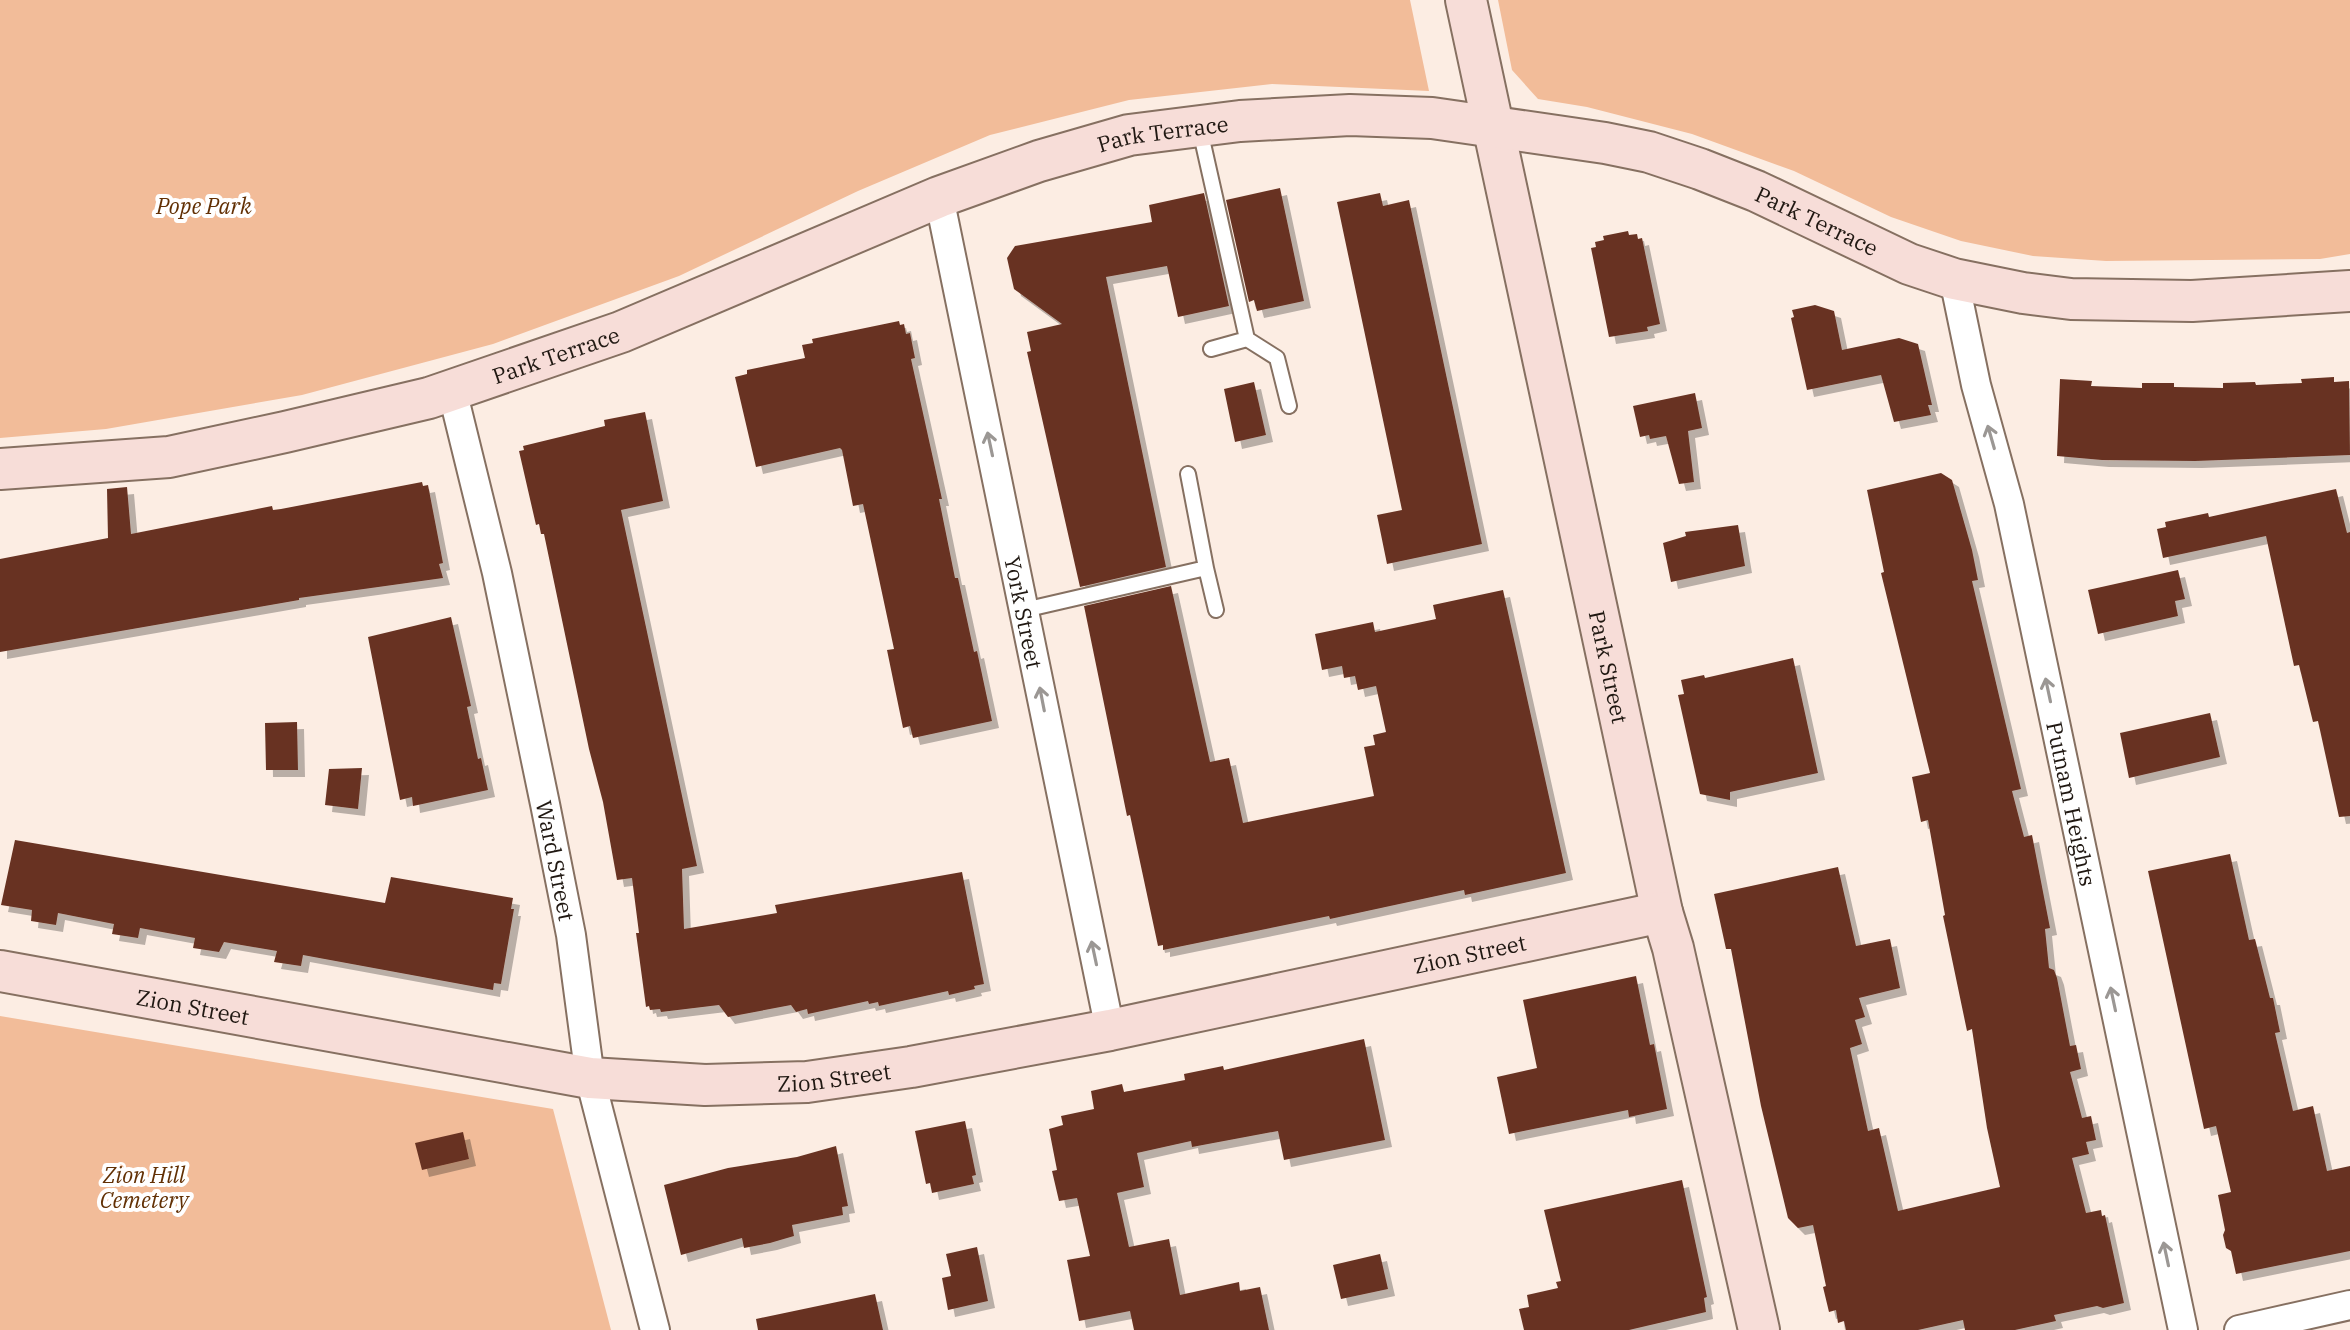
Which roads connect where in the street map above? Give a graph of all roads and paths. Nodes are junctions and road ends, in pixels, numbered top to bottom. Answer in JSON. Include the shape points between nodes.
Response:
{"nodes":[{"id":1,"x":1466,"y":0,"type":"edge"},
{"id":2,"x":1199,"y":126,"type":"junction"},
{"id":3,"x":1493,"y":127,"type":"junction"},
{"id":4,"x":939,"y":197,"type":"junction"},
{"id":5,"x":1954,"y":279,"type":"junction"},
{"id":6,"x":2350,"y":291,"type":"edge"},
{"id":7,"x":1247,"y":339,"type":"junction"},
{"id":8,"x":1211,"y":349,"type":"dead end"},
{"id":9,"x":452,"y":390,"type":"junction"},
{"id":10,"x":1289,"y":406,"type":"dead end"},
{"id":11,"x":0,"y":469,"type":"edge"},
{"id":12,"x":1188,"y":474,"type":"dead end"},
{"id":13,"x":1206,"y":568,"type":"junction"},
{"id":14,"x":1024,"y":610,"type":"junction"},
{"id":15,"x":1216,"y":610,"type":"dead end"},
{"id":16,"x":1662,"y":912,"type":"junction"},
{"id":17,"x":0,"y":971,"type":"edge"},
{"id":18,"x":1110,"y":1030,"type":"junction"},
{"id":19,"x":590,"y":1078,"type":"junction"},
{"id":20,"x":2350,"y":1305,"type":"edge"},
{"id":21,"x":655,"y":1330,"type":"edge"},
{"id":22,"x":1759,"y":1330,"type":"edge"},
{"id":23,"x":2183,"y":1330,"type":"edge"},
{"id":24,"x":2239,"y":1330,"type":"edge"}],
"edges":[{"from":1,"to":3,"type":"main road","name":"Park Street"},
{"from":2,"to":3,"type":"main road","name":"Park Terrace","via":[[1350,115]]},
{"from":2,"to":4,"type":"main road","name":"Park Terrace","via":[[1129,135]]},
{"from":2,"to":7,"type":"lane"},
{"from":3,"to":5,"type":"main road","name":"Park Terrace","via":[[1649,152],[1756,191],[1859,242]]},
{"from":3,"to":16,"type":"main road","name":"Park Street"},
{"from":4,"to":9,"type":"main road","name":"Park Terrace","via":[[621,332]]},
{"from":14,"to":4,"type":"street","name":"York Street","one_way":true},
{"from":5,"to":6,"type":"main road","name":"Park Terrace","via":[[2023,293],[2134,301]]},
{"from":23,"to":5,"type":"street","name":"Putnam Heights","one_way":true,"via":[[2009,504]]},
{"from":7,"to":8,"type":"lane"},
{"from":7,"to":10,"type":"lane","via":[[1277,358]]},
{"from":9,"to":11,"type":"main road","name":"Park Terrace","via":[[169,457]]},
{"from":9,"to":19,"type":"street","name":"Ward Street","via":[[548,818],[571,935]]},
{"from":12,"to":13,"type":"lane"},
{"from":13,"to":14,"type":"lane"},
{"from":13,"to":15,"type":"lane"},
{"from":18,"to":14,"type":"street","name":"York Street","one_way":true},
{"from":16,"to":18,"type":"main road","name":"Zion Street"},
{"from":16,"to":22,"type":"main road","name":"Park Street"},
{"from":17,"to":19,"type":"main road","name":"Zion Street"},
{"from":18,"to":19,"type":"main road","name":"Zion Street","via":[[807,1082],[705,1085]]},
{"from":19,"to":21,"type":"street","name":"Ward Street"},
{"from":20,"to":24,"type":"street"}]}
